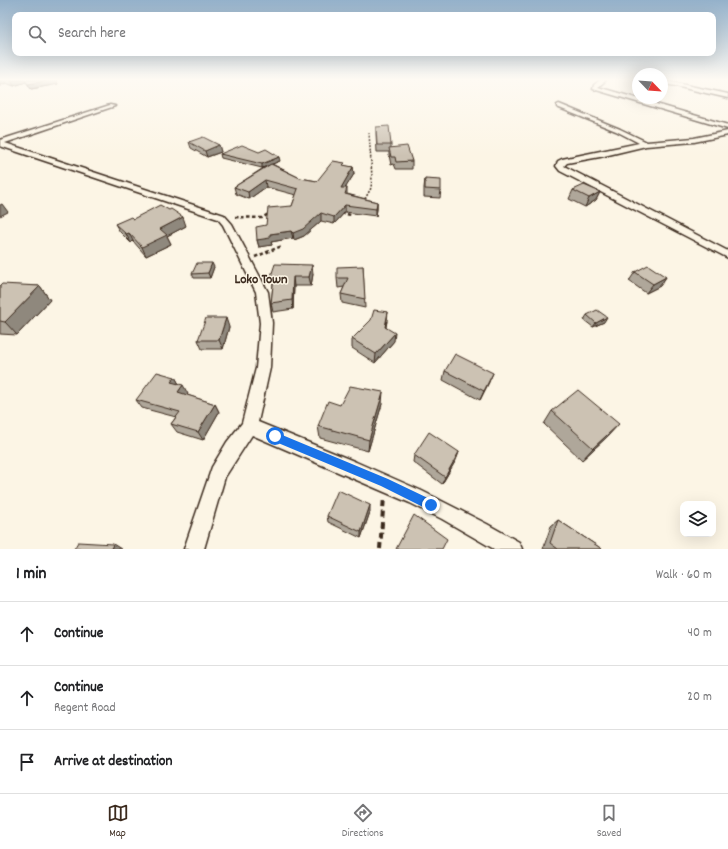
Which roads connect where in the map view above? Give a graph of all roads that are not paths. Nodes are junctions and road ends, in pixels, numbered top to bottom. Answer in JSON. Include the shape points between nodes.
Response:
{"nodes":[{"id":1,"x":112,"y":106,"type":"dead end"},
{"id":2,"x":559,"y":106,"type":"dead end"},
{"id":3,"x":655,"y":106,"type":"edge"},
{"id":4,"x":728,"y":127,"type":"edge"},
{"id":5,"x":728,"y":133,"type":"edge"},
{"id":6,"x":720,"y":135,"type":"junction"},
{"id":7,"x":728,"y":139,"type":"edge"},
{"id":8,"x":0,"y":142,"type":"edge"},
{"id":9,"x":646,"y":144,"type":"junction"},
{"id":10,"x":728,"y":255,"type":"edge"},
{"id":11,"x":249,"y":426,"type":"junction"},
{"id":12,"x":194,"y":549,"type":"edge"},
{"id":13,"x":512,"y":549,"type":"edge"}],
"edges":[{"from":1,"to":8,"type":"street"},
{"from":2,"to":9,"type":"street"},
{"from":3,"to":4,"type":"street"},
{"from":5,"to":6,"type":"street"},
{"from":6,"to":7,"type":"street"},
{"from":6,"to":9,"type":"street"},
{"from":8,"to":11,"type":"street","via":[[11,148],[221,217],[247,260],[262,292],[266,323],[263,368]]},
{"from":9,"to":10,"type":"street","via":[[565,161],[560,166]]},
{"from":11,"to":12,"type":"street","via":[[218,473]]},
{"from":11,"to":13,"type":"street","via":[[385,482],[480,529]]}]}
